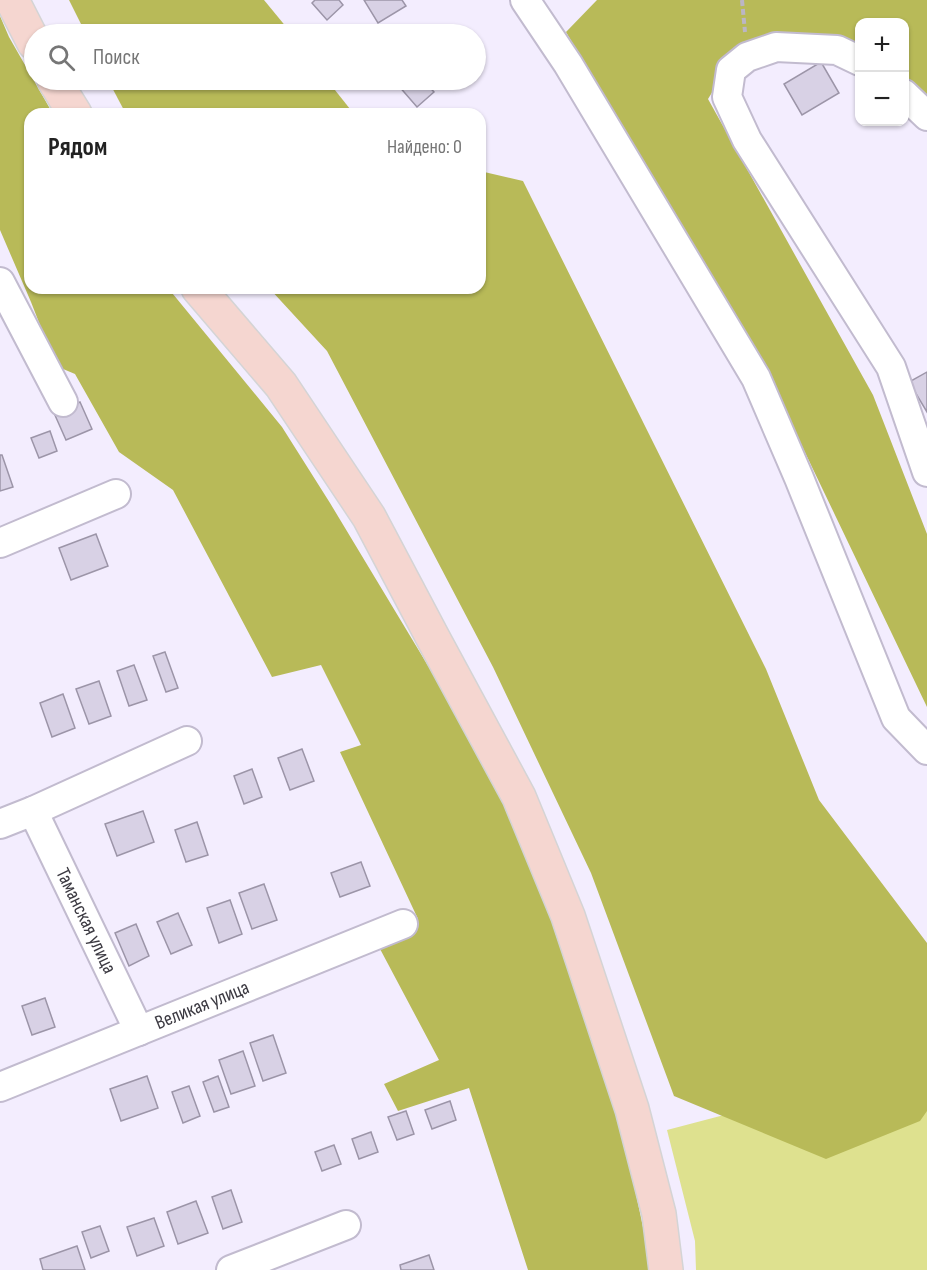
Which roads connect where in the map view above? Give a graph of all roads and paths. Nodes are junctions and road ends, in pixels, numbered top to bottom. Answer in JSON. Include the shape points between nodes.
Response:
{"nodes":[{"id":1,"x":12,"y":0,"type":"edge"},
{"id":2,"x":525,"y":0,"type":"edge"},
{"id":3,"x":742,"y":0,"type":"edge"},
{"id":4,"x":24,"y":24,"type":"edge"},
{"id":5,"x":747,"y":57,"type":"junction"},
{"id":6,"x":855,"y":59,"type":"edge"},
{"id":7,"x":60,"y":90,"type":"edge"},
{"id":8,"x":909,"y":99,"type":"edge"},
{"id":9,"x":71,"y":108,"type":"edge"},
{"id":10,"x":927,"y":116,"type":"edge"},
{"id":11,"x":0,"y":282,"type":"edge"},
{"id":12,"x":203,"y":294,"type":"edge"},
{"id":13,"x":63,"y":402,"type":"dead end"},
{"id":14,"x":927,"y":472,"type":"edge"},
{"id":15,"x":116,"y":494,"type":"dead end"},
{"id":16,"x":0,"y":543,"type":"edge"},
{"id":17,"x":186,"y":741,"type":"dead end"},
{"id":18,"x":927,"y":750,"type":"edge"},
{"id":19,"x":33,"y":811,"type":"junction"},
{"id":20,"x":0,"y":824,"type":"edge"},
{"id":21,"x":403,"y":924,"type":"dead end"},
{"id":22,"x":139,"y":1031,"type":"junction"},
{"id":23,"x":0,"y":1087,"type":"edge"},
{"id":24,"x":345,"y":1225,"type":"dead end"},
{"id":25,"x":231,"y":1270,"type":"edge"},
{"id":26,"x":666,"y":1270,"type":"edge"}],
"edges":[{"from":1,"to":4,"type":"main road"},
{"from":2,"to":18,"type":"street","via":[[568,64],[756,378],[896,718]]},
{"from":3,"to":5,"type":"path"},
{"from":5,"to":6,"type":"street","via":[[776,46],[837,50]]},
{"from":5,"to":14,"type":"street","via":[[731,70],[727,97],[747,140],[891,367]]},
{"from":7,"to":9,"type":"main road"},
{"from":8,"to":10,"type":"street"},
{"from":11,"to":13,"type":"street"},
{"from":12,"to":26,"type":"main road","via":[[281,386],[369,517],[519,797],[568,916],[632,1109],[659,1214]]},
{"from":15,"to":16,"type":"street"},
{"from":17,"to":19,"type":"street"},
{"from":19,"to":20,"type":"street"},
{"from":19,"to":22,"type":"street","name":"Таманская улица"},
{"from":21,"to":22,"type":"street","name":"Великая улица"},
{"from":22,"to":23,"type":"street","name":"Великая улица"},
{"from":24,"to":25,"type":"street"}]}
